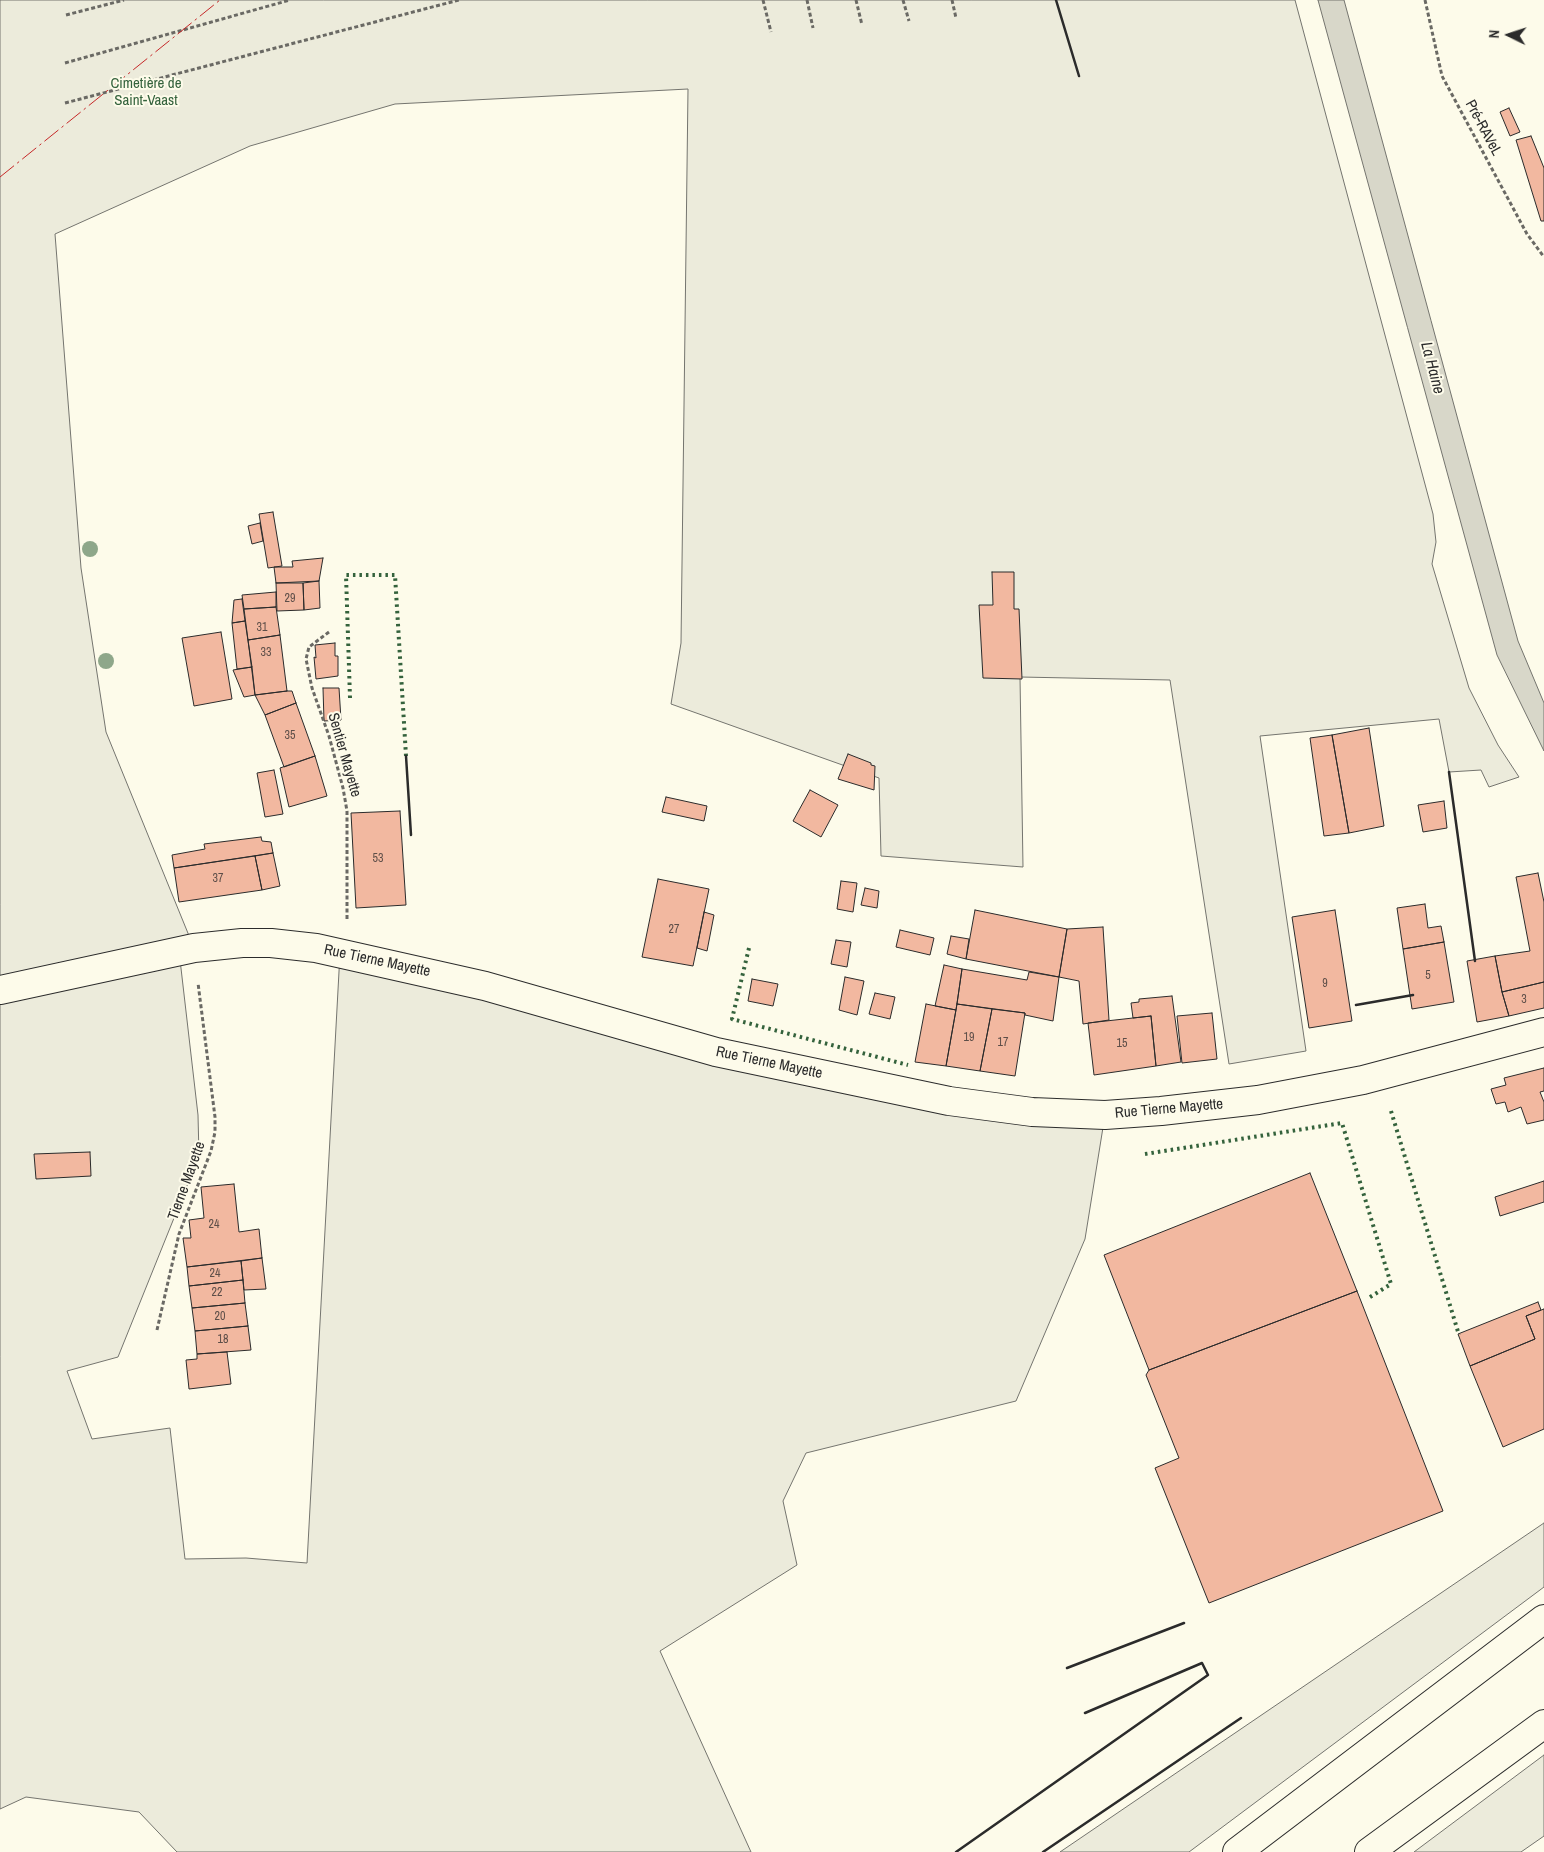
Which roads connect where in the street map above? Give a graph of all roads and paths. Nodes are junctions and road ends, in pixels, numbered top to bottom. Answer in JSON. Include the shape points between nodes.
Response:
{"nodes":[{"id":1,"x":124,"y":0,"type":"edge"},
{"id":2,"x":290,"y":0,"type":"edge"},
{"id":3,"x":459,"y":0,"type":"edge"},
{"id":4,"x":763,"y":0,"type":"edge"},
{"id":5,"x":807,"y":0,"type":"edge"},
{"id":6,"x":856,"y":0,"type":"edge"},
{"id":7,"x":904,"y":0,"type":"edge"},
{"id":8,"x":952,"y":0,"type":"edge"},
{"id":9,"x":1425,"y":0,"type":"edge"},
{"id":10,"x":66,"y":15,"type":"dead end"},
{"id":11,"x":956,"y":18,"type":"dead end"},
{"id":12,"x":909,"y":21,"type":"dead end"},
{"id":13,"x":862,"y":25,"type":"dead end"},
{"id":14,"x":813,"y":28,"type":"dead end"},
{"id":15,"x":771,"y":32,"type":"dead end"},
{"id":16,"x":65,"y":63,"type":"dead end"},
{"id":17,"x":65,"y":103,"type":"dead end"},
{"id":18,"x":1544,"y":257,"type":"edge"},
{"id":19,"x":329,"y":632,"type":"dead end"},
{"id":20,"x":194,"y":948,"type":"junction"},
{"id":21,"x":347,"y":955,"type":"junction"},
{"id":22,"x":0,"y":990,"type":"edge"},
{"id":23,"x":1544,"y":1032,"type":"edge"},
{"id":24,"x":157,"y":1330,"type":"dead end"},
{"id":25,"x":1544,"y":1619,"type":"edge"},
{"id":26,"x":1544,"y":1724,"type":"edge"},
{"id":27,"x":1237,"y":1852,"type":"edge"},
{"id":28,"x":1370,"y":1852,"type":"edge"}],
"edges":[{"from":1,"to":10,"type":"path"},
{"from":2,"to":16,"type":"path"},
{"from":3,"to":17,"type":"path"},
{"from":4,"to":15,"type":"path"},
{"from":5,"to":14,"type":"path"},
{"from":6,"to":13,"type":"path"},
{"from":7,"to":12,"type":"path"},
{"from":8,"to":11,"type":"path"},
{"from":9,"to":18,"type":"path","name":"Pré-RAVeL","via":[[1442,76],[1526,234]]},
{"from":19,"to":21,"type":"path","name":"Sentier Mayette","via":[[309,647],[306,660],[344,788],[347,812]]},
{"from":20,"to":21,"type":"main road","name":"Rue Tierne Mayette","via":[[271,943]]},
{"from":20,"to":22,"type":"main road","name":"Rue Tierne Mayette"},
{"from":20,"to":24,"type":"path","name":"Tierne Mayette","via":[[215,1132],[211,1151],[179,1234]]},
{"from":21,"to":23,"type":"main road","name":"Rue Tierne Mayette","via":[[485,986],[716,1052],[950,1101],[1032,1112],[1105,1115],[1258,1100],[1363,1080]]},
{"from":25,"to":27,"type":"main road"},
{"from":26,"to":28,"type":"main road"}]}
